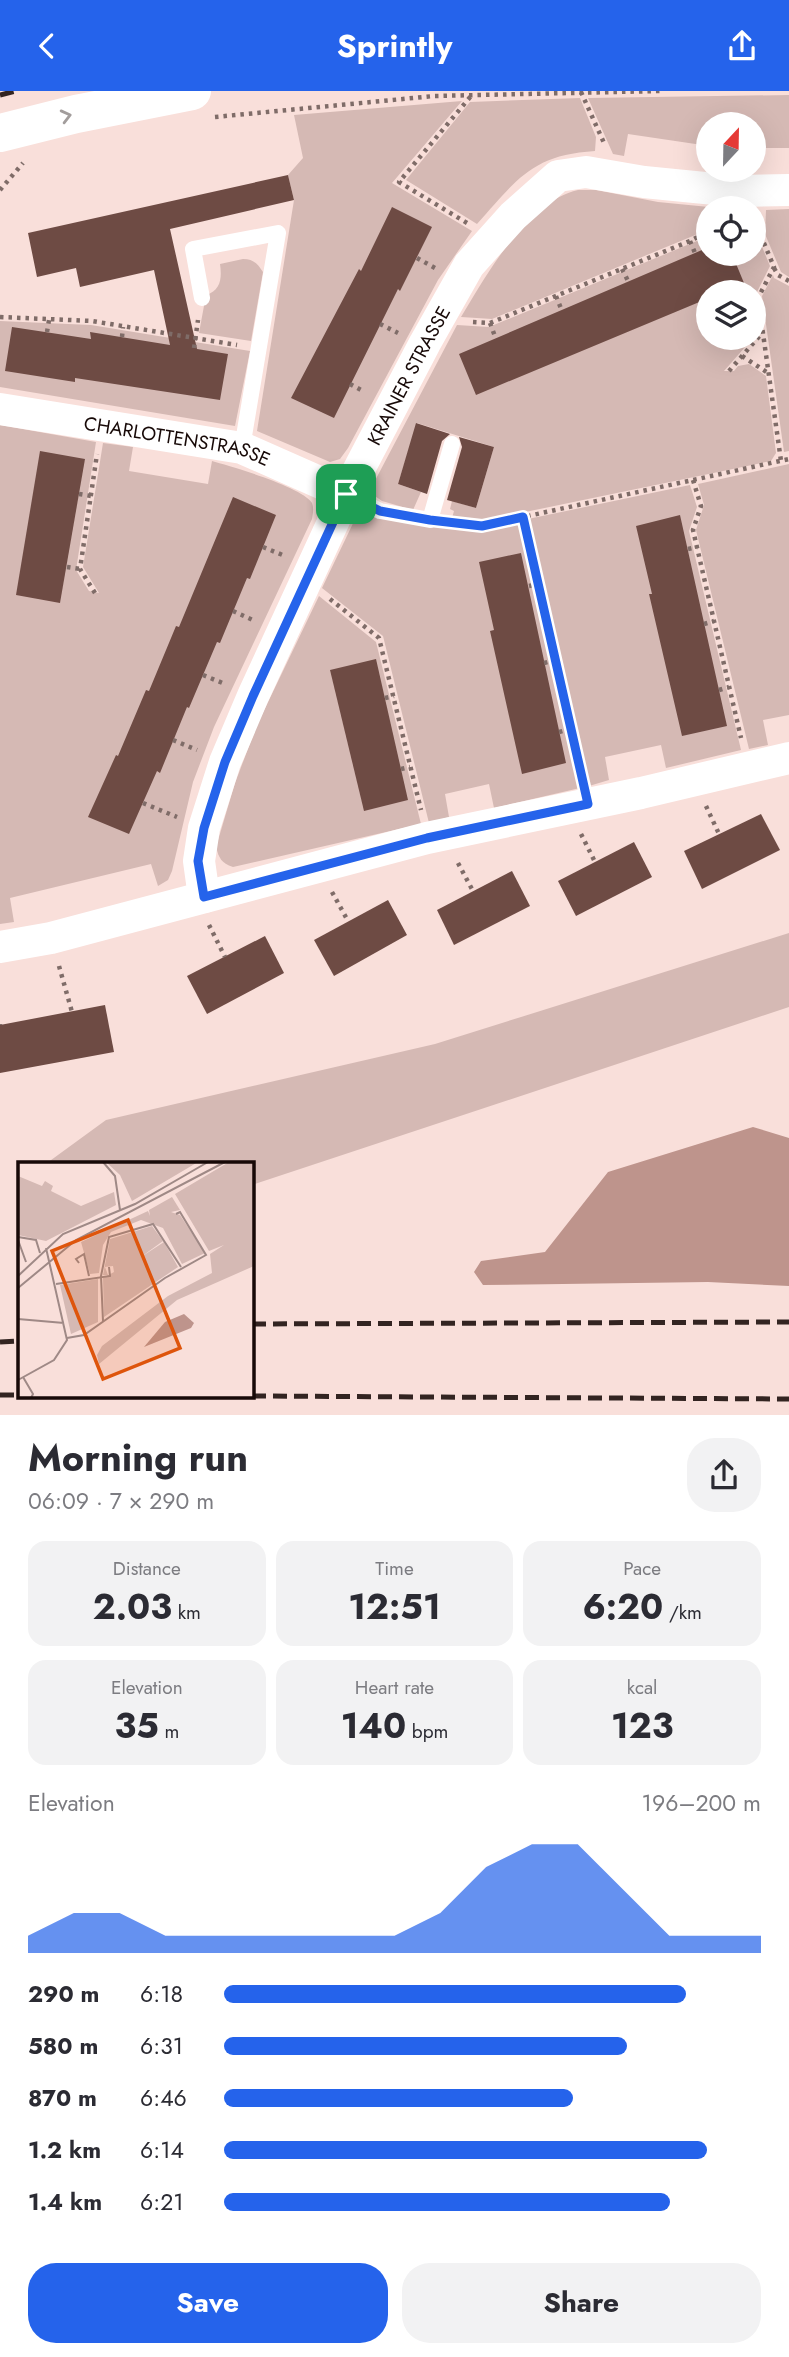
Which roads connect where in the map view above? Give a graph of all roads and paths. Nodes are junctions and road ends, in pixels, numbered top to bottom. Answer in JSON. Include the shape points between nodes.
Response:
{"nodes":[{"id":1,"x":192,"y":91,"type":"edge"},
{"id":2,"x":661,"y":91,"type":"edge"},
{"id":3,"x":581,"y":92,"type":"edge"},
{"id":4,"x":471,"y":95,"type":"junction"},
{"id":5,"x":434,"y":96,"type":"dead end"},
{"id":6,"x":0,"y":133,"type":"edge"},
{"id":7,"x":605,"y":146,"type":"dead end"},
{"id":8,"x":789,"y":190,"type":"edge"},
{"id":9,"x":478,"y":229,"type":"dead end"},
{"id":10,"x":696,"y":238,"type":"edge"},
{"id":11,"x":690,"y":241,"type":"junction"},
{"id":12,"x":766,"y":248,"type":"edge"},
{"id":13,"x":695,"y":253,"type":"dead end"},
{"id":14,"x":774,"y":267,"type":"junction"},
{"id":15,"x":622,"y":269,"type":"junction"},
{"id":16,"x":628,"y":281,"type":"dead end"},
{"id":17,"x":766,"y":282,"type":"edge"},
{"id":18,"x":789,"y":282,"type":"edge"},
{"id":19,"x":556,"y":296,"type":"junction"},
{"id":20,"x":202,"y":298,"type":"dead end"},
{"id":21,"x":562,"y":311,"type":"dead end"},
{"id":22,"x":0,"y":317,"type":"edge"},
{"id":23,"x":49,"y":320,"type":"junction"},
{"id":24,"x":440,"y":320,"type":"junction"},
{"id":25,"x":490,"y":323,"type":"junction"},
{"id":26,"x":123,"y":327,"type":"junction"},
{"id":27,"x":47,"y":332,"type":"dead end"},
{"id":28,"x":121,"y":337,"type":"dead end"},
{"id":29,"x":195,"y":338,"type":"junction"},
{"id":30,"x":496,"y":339,"type":"dead end"},
{"id":31,"x":194,"y":348,"type":"dead end"},
{"id":32,"x":259,"y":348,"type":"junction"},
{"id":33,"x":747,"y":350,"type":"edge"},
{"id":34,"x":765,"y":350,"type":"edge"},
{"id":35,"x":742,"y":356,"type":"junction"},
{"id":36,"x":729,"y":371,"type":"dead end"},
{"id":37,"x":768,"y":374,"type":"junction"},
{"id":38,"x":0,"y":409,"type":"edge"},
{"id":39,"x":452,"y":444,"type":"dead end"},
{"id":40,"x":242,"y":448,"type":"junction"},
{"id":41,"x":98,"y":451,"type":"dead end"},
{"id":42,"x":789,"y":459,"type":"edge"},
{"id":43,"x":781,"y":461,"type":"junction"},
{"id":44,"x":693,"y":480,"type":"junction"},
{"id":45,"x":79,"y":494,"type":"dead end"},
{"id":46,"x":346,"y":494,"type":"junction"},
{"id":47,"x":91,"y":496,"type":"junction"},
{"id":48,"x":523,"y":517,"type":"junction"},
{"id":49,"x":430,"y":520,"type":"junction"},
{"id":50,"x":263,"y":547,"type":"dead end"},
{"id":51,"x":697,"y":547,"type":"junction"},
{"id":52,"x":688,"y":549,"type":"dead end"},
{"id":53,"x":67,"y":567,"type":"dead end"},
{"id":54,"x":79,"y":569,"type":"junction"},
{"id":55,"x":301,"y":571,"type":"junction"},
{"id":56,"x":539,"y":584,"type":"junction"},
{"id":57,"x":529,"y":586,"type":"dead end"},
{"id":58,"x":95,"y":593,"type":"dead end"},
{"id":59,"x":233,"y":611,"type":"dead end"},
{"id":60,"x":714,"y":621,"type":"junction"},
{"id":61,"x":704,"y":624,"type":"dead end"},
{"id":62,"x":265,"y":625,"type":"dead end"},
{"id":63,"x":555,"y":660,"type":"junction"},
{"id":64,"x":544,"y":663,"type":"dead end"},
{"id":65,"x":203,"y":675,"type":"dead end"},
{"id":66,"x":730,"y":687,"type":"junction"},
{"id":67,"x":235,"y":689,"type":"dead end"},
{"id":68,"x":719,"y":689,"type":"dead end"},
{"id":69,"x":394,"y":696,"type":"junction"},
{"id":70,"x":385,"y":698,"type":"dead end"},
{"id":71,"x":570,"y":729,"type":"junction"},
{"id":72,"x":559,"y":732,"type":"dead end"},
{"id":73,"x":173,"y":740,"type":"dead end"},
{"id":74,"x":207,"y":755,"type":"dead end"},
{"id":75,"x":789,"y":758,"type":"edge"},
{"id":76,"x":748,"y":766,"type":"junction"},
{"id":77,"x":410,"y":767,"type":"junction"},
{"id":78,"x":401,"y":769,"type":"dead end"},
{"id":79,"x":143,"y":803,"type":"dead end"},
{"id":80,"x":588,"y":804,"type":"junction"},
{"id":81,"x":187,"y":821,"type":"dead end"},
{"id":82,"x":427,"y":838,"type":"junction"},
{"id":83,"x":204,"y":897,"type":"junction"},
{"id":84,"x":51,"y":938,"type":"junction"},
{"id":85,"x":0,"y":947,"type":"edge"},
{"id":86,"x":72,"y":1012,"type":"dead end"}],
"edges":[{"from":6,"to":1,"type":"main road","one_way":true},
{"from":2,"to":3,"type":"path"},
{"from":3,"to":4,"type":"path"},
{"from":3,"to":7,"type":"path"},
{"from":4,"to":5,"type":"path"},
{"from":4,"to":9,"type":"path","via":[[399,181]]},
{"from":8,"to":24,"type":"street","name":"KRAINER STRASSE","via":[[735,191],[586,172],[558,176],[513,216],[469,265]]},
{"from":10,"to":11,"type":"path"},
{"from":11,"to":13,"type":"path"},
{"from":11,"to":15,"type":"path"},
{"from":12,"to":14,"type":"path"},
{"from":14,"to":17,"type":"path"},
{"from":14,"to":18,"type":"path"},
{"from":15,"to":16,"type":"path"},
{"from":15,"to":19,"type":"path"},
{"from":19,"to":21,"type":"path"},
{"from":19,"to":25,"type":"path"},
{"from":20,"to":32,"type":"lane","via":[[193,249],[278,233]]},
{"from":22,"to":23,"type":"path"},
{"from":23,"to":26,"type":"path"},
{"from":23,"to":27,"type":"path"},
{"from":24,"to":25,"type":"path"},
{"from":24,"to":46,"type":"street","name":"KRAINER STRASSE"},
{"from":25,"to":30,"type":"path"},
{"from":26,"to":28,"type":"path"},
{"from":26,"to":29,"type":"path"},
{"from":29,"to":31,"type":"path"},
{"from":29,"to":32,"type":"path"},
{"from":32,"to":40,"type":"lane"},
{"from":33,"to":35,"type":"path"},
{"from":34,"to":37,"type":"path"},
{"from":35,"to":36,"type":"path"},
{"from":35,"to":37,"type":"path"},
{"from":37,"to":43,"type":"path"},
{"from":38,"to":40,"type":"street","name":"CHARLOTTENSTRASSE"},
{"from":39,"to":49,"type":"lane"},
{"from":40,"to":46,"type":"street","name":"CHARLOTTENSTRASSE"},
{"from":41,"to":47,"type":"path"},
{"from":42,"to":43,"type":"path"},
{"from":43,"to":44,"type":"path"},
{"from":44,"to":48,"type":"path"},
{"from":44,"to":51,"type":"path","via":[[701,506],[693,530]]},
{"from":45,"to":47,"type":"path"},
{"from":46,"to":49,"type":"lane","via":[[380,511]]},
{"from":46,"to":55,"type":"street","name":"KRAINER STRASSE"},
{"from":47,"to":54,"type":"path"},
{"from":48,"to":49,"type":"path","via":[[482,526]]},
{"from":48,"to":56,"type":"path"},
{"from":50,"to":55,"type":"path"},
{"from":51,"to":52,"type":"path"},
{"from":51,"to":60,"type":"path"},
{"from":53,"to":54,"type":"path"},
{"from":54,"to":58,"type":"path"},
{"from":55,"to":69,"type":"path","via":[[379,638]]},
{"from":55,"to":83,"type":"street","name":"KRAINER STRASSE","via":[[225,762],[204,828],[198,861]]},
{"from":56,"to":57,"type":"path"},
{"from":56,"to":63,"type":"path"},
{"from":59,"to":62,"type":"path"},
{"from":60,"to":61,"type":"path"},
{"from":60,"to":66,"type":"path"},
{"from":63,"to":64,"type":"path"},
{"from":63,"to":71,"type":"path"},
{"from":65,"to":67,"type":"path"},
{"from":66,"to":68,"type":"path"},
{"from":66,"to":76,"type":"path"},
{"from":69,"to":70,"type":"path"},
{"from":69,"to":77,"type":"path"},
{"from":71,"to":72,"type":"path"},
{"from":71,"to":80,"type":"path"},
{"from":73,"to":74,"type":"path"},
{"from":75,"to":76,"type":"street"},
{"from":76,"to":80,"type":"street"},
{"from":77,"to":78,"type":"path"},
{"from":77,"to":82,"type":"path"},
{"from":79,"to":81,"type":"path"},
{"from":80,"to":82,"type":"street"},
{"from":82,"to":83,"type":"street"},
{"from":83,"to":84,"type":"street"},
{"from":84,"to":85,"type":"street"},
{"from":84,"to":86,"type":"path"}]}
